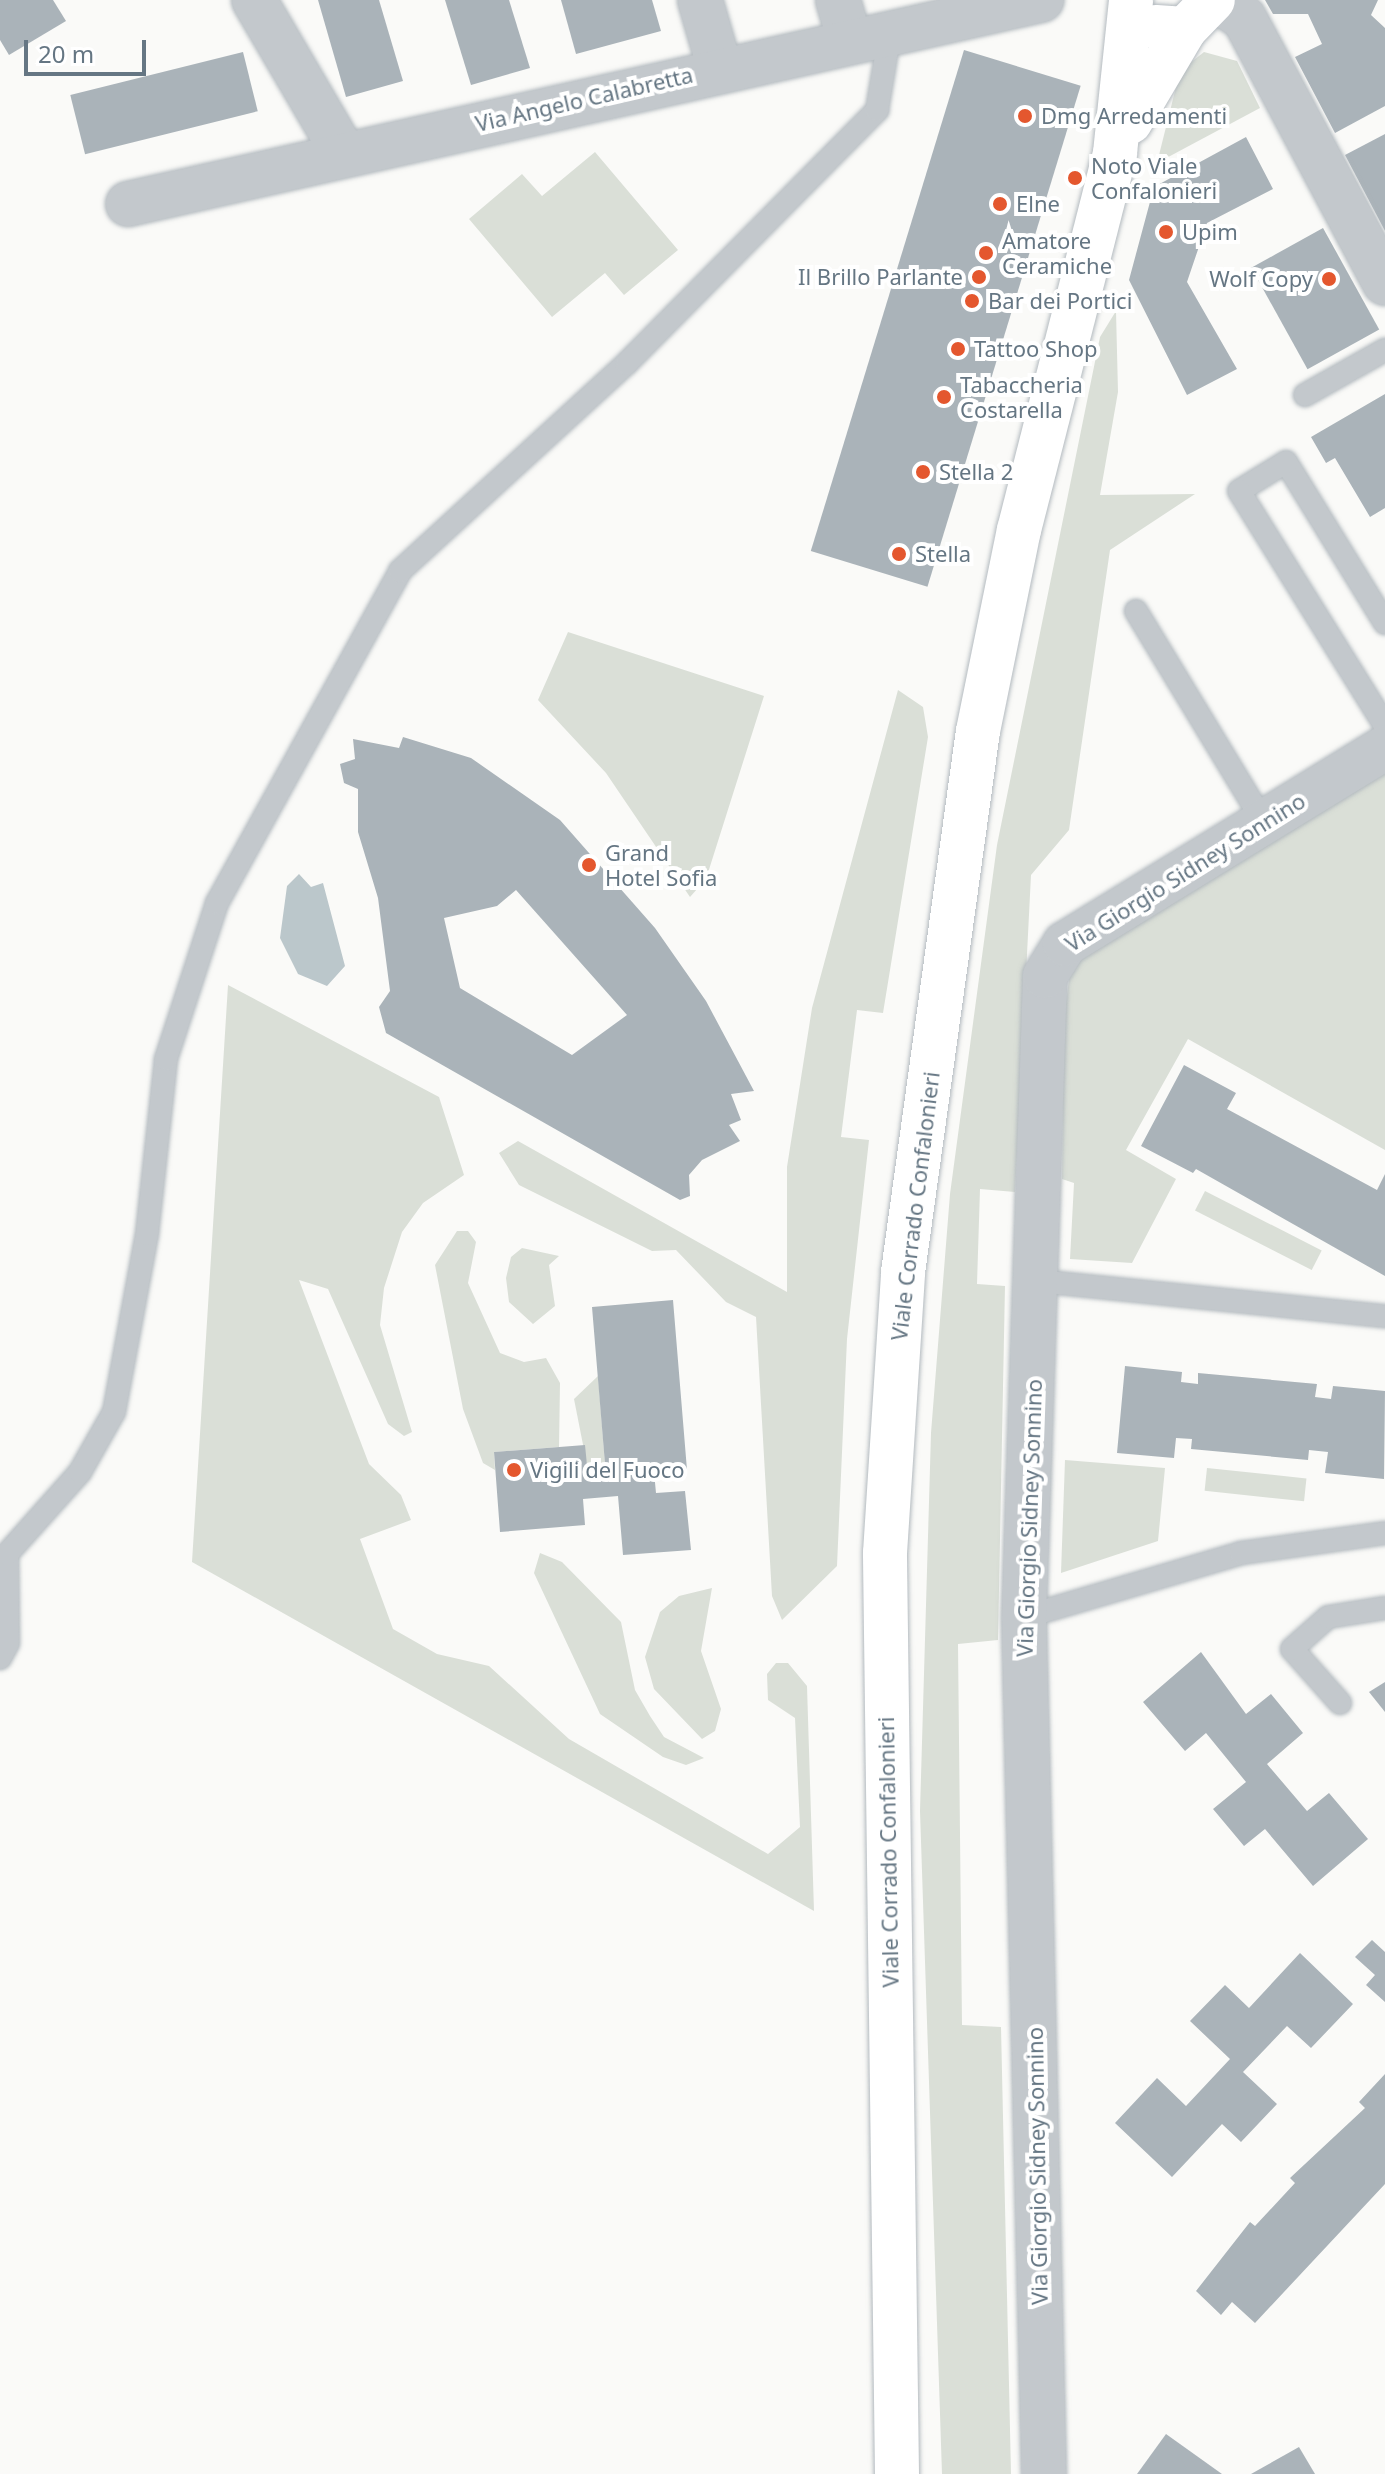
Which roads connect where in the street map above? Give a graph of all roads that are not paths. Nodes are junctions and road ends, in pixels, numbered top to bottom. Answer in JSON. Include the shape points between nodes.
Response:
{"nodes":[{"id":1,"x":254,"y":0,"type":"edge"},
{"id":2,"x":700,"y":0,"type":"edge"},
{"id":3,"x":838,"y":0,"type":"edge"},
{"id":4,"x":1041,"y":0,"type":"edge"},
{"id":5,"x":1131,"y":0,"type":"edge"},
{"id":6,"x":1205,"y":10,"type":"edge"},
{"id":7,"x":870,"y":37,"type":"junction"},
{"id":8,"x":720,"y":69,"type":"junction"},
{"id":9,"x":1115,"y":153,"type":"junction"},
{"id":10,"x":344,"y":154,"type":"junction"},
{"id":11,"x":128,"y":204,"type":"dead end"},
{"id":12,"x":1384,"y":278,"type":"edge"},
{"id":13,"x":1385,"y":350,"type":"edge"},
{"id":14,"x":1305,"y":395,"type":"dead end"},
{"id":15,"x":1136,"y":611,"type":"dead end"},
{"id":16,"x":1385,"y":623,"type":"edge"},
{"id":17,"x":1385,"y":726,"type":"edge"},
{"id":18,"x":1385,"y":748,"type":"edge"},
{"id":19,"x":1264,"y":822,"type":"junction"},
{"id":20,"x":1038,"y":1281,"type":"junction"},
{"id":21,"x":1385,"y":1316,"type":"edge"},
{"id":22,"x":1385,"y":1533,"type":"edge"},
{"id":23,"x":1385,"y":1608,"type":"edge"},
{"id":24,"x":1024,"y":1617,"type":"junction"},
{"id":25,"x":0,"y":1658,"type":"edge"},
{"id":26,"x":1340,"y":1703,"type":"dead end"},
{"id":27,"x":893,"y":2277,"type":"junction"},
{"id":28,"x":897,"y":2474,"type":"edge"},
{"id":29,"x":918,"y":2474,"type":"edge"},
{"id":30,"x":1044,"y":2474,"type":"edge"}],
"edges":[{"from":1,"to":10,"type":"street"},
{"from":2,"to":8,"type":"street"},
{"from":3,"to":7,"type":"street"},
{"from":4,"to":7,"type":"street","name":"Via Angelo Calabretta"},
{"from":5,"to":6,"type":"main road","via":[[1152,26]]},
{"from":5,"to":9,"type":"main road"},
{"from":6,"to":9,"type":"main road"},
{"from":6,"to":12,"type":"street","via":[[1244,18]]},
{"from":7,"to":8,"type":"street","name":"Via Angelo Calabretta"},
{"from":7,"to":25,"type":"lane","via":[[877,110],[627,363],[400,571],[217,903],[166,1059],[147,1234],[114,1412],[80,1472],[7,1554],[8,1643]]},
{"from":8,"to":10,"type":"street","name":"Via Angelo Calabretta"},
{"from":9,"to":27,"type":"main road","name":"Viale Corrado Confalonieri","via":[[1019,530],[978,731],[903,1272],[885,1553]]},
{"from":10,"to":11,"type":"street","name":"Via Angelo Calabretta"},
{"from":13,"to":14,"type":"lane"},
{"from":15,"to":19,"type":"lane"},
{"from":16,"to":17,"type":"lane","via":[[1286,462],[1239,491]]},
{"from":18,"to":19,"type":"street","name":"Via Giorgio Sidney Sonnino"},
{"from":19,"to":20,"type":"street","name":"Via Giorgio Sidney Sonnino","via":[[1065,944],[1051,960]]},
{"from":20,"to":21,"type":"lane"},
{"from":20,"to":24,"type":"street","name":"Via Giorgio Sidney Sonnino"},
{"from":22,"to":24,"type":"lane","via":[[1241,1553]]},
{"from":23,"to":26,"type":"lane","via":[[1328,1617],[1292,1649]]},
{"from":24,"to":30,"type":"street","name":"Via Giorgio Sidney Sonnino"},
{"from":27,"to":28,"type":"main road"},
{"from":27,"to":29,"type":"main road"}]}
